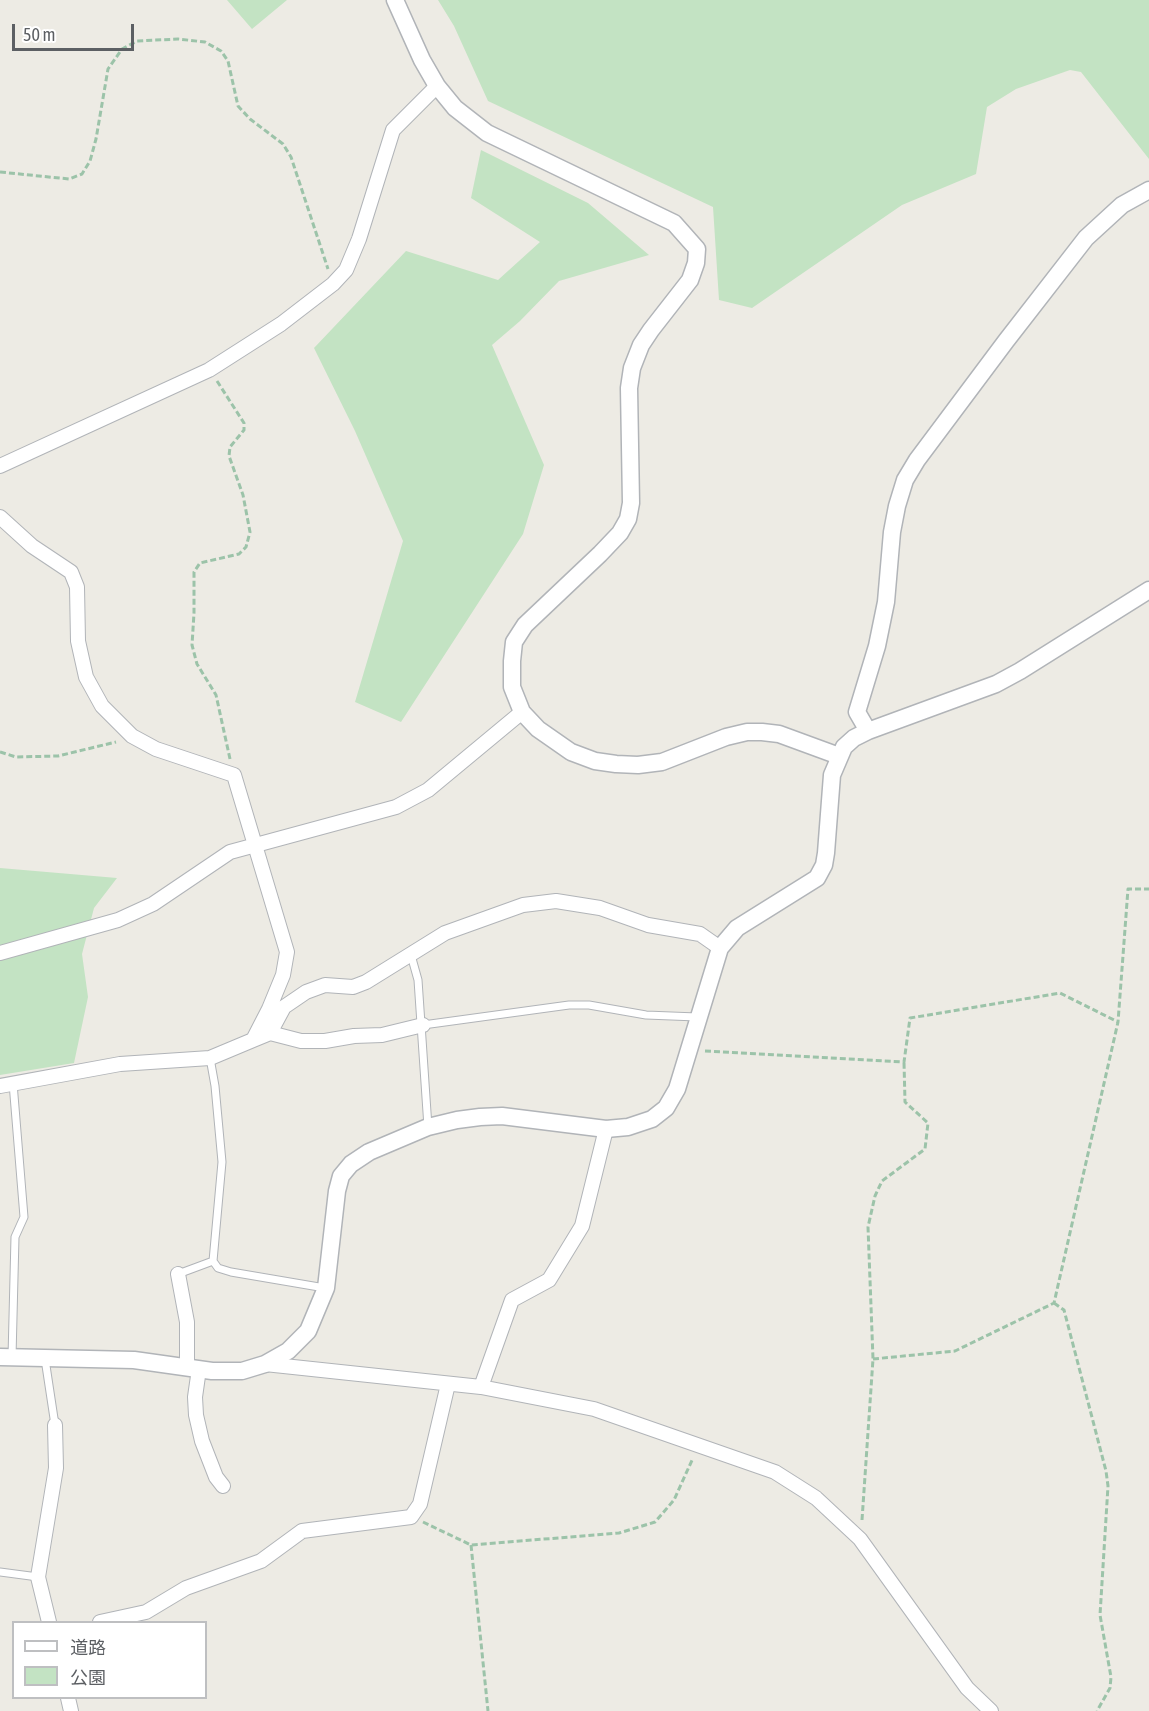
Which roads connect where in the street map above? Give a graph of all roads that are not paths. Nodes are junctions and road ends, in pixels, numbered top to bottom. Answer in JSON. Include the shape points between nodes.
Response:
{"nodes":[{"id":1,"x":395,"y":0,"type":"edge"},
{"id":2,"x":437,"y":86,"type":"junction"},
{"id":3,"x":1149,"y":190,"type":"edge"},
{"id":4,"x":0,"y":466,"type":"edge"},
{"id":5,"x":0,"y":517,"type":"edge"},
{"id":6,"x":1149,"y":590,"type":"edge"},
{"id":7,"x":522,"y":712,"type":"junction"},
{"id":8,"x":868,"y":731,"type":"junction"},
{"id":9,"x":839,"y":756,"type":"junction"},
{"id":10,"x":256,"y":844,"type":"junction"},
{"id":11,"x":720,"y":948,"type":"junction"},
{"id":12,"x":0,"y":953,"type":"edge"},
{"id":13,"x":411,"y":955,"type":"junction"},
{"id":14,"x":700,"y":1017,"type":"junction"},
{"id":15,"x":423,"y":1025,"type":"junction"},
{"id":16,"x":270,"y":1033,"type":"junction"},
{"id":17,"x":253,"y":1040,"type":"junction"},
{"id":18,"x":210,"y":1058,"type":"junction"},
{"id":19,"x":6,"y":1084,"type":"edge"},
{"id":20,"x":428,"y":1127,"type":"junction"},
{"id":21,"x":606,"y":1129,"type":"junction"},
{"id":22,"x":213,"y":1261,"type":"junction"},
{"id":23,"x":178,"y":1274,"type":"joint"},
{"id":24,"x":326,"y":1288,"type":"junction"},
{"id":25,"x":6,"y":1357,"type":"edge"},
{"id":26,"x":44,"y":1357,"type":"junction"},
{"id":27,"x":266,"y":1364,"type":"junction"},
{"id":28,"x":193,"y":1368,"type":"junction"},
{"id":29,"x":448,"y":1384,"type":"junction"},
{"id":30,"x":481,"y":1387,"type":"junction"},
{"id":31,"x":55,"y":1425,"type":"joint"},
{"id":32,"x":223,"y":1486,"type":"dead end"},
{"id":33,"x":0,"y":1572,"type":"edge"},
{"id":34,"x":38,"y":1577,"type":"junction"},
{"id":35,"x":49,"y":1621,"type":"edge"},
{"id":36,"x":108,"y":1621,"type":"edge"},
{"id":37,"x":991,"y":1711,"type":"edge"}],
"edges":[{"from":1,"to":2,"type":"street"},
{"from":2,"to":4,"type":"street","via":[[393,130],[359,239],[346,270],[333,285],[209,370]]},
{"from":2,"to":7,"type":"street","via":[[455,108],[487,133],[674,223],[697,249],[690,280],[646,338],[632,368],[628,519],[620,533],[525,625],[514,642],[512,687]]},
{"from":3,"to":8,"type":"street","via":[[1122,205],[1086,238],[985,368],[905,480],[892,532],[886,602],[877,646],[857,712]]},
{"from":5,"to":10,"type":"street","via":[[32,546],[71,572],[77,586],[78,641],[86,677],[102,705],[132,736],[156,749],[234,775]]},
{"from":6,"to":8,"type":"street","via":[[996,684]]},
{"from":7,"to":9,"type":"street","via":[[538,729],[571,752],[616,764],[662,762],[747,732],[779,734]]},
{"from":7,"to":10,"type":"street","via":[[428,790],[396,807]]},
{"from":8,"to":9,"type":"street","via":[[854,738]]},
{"from":9,"to":11,"type":"street","via":[[832,774],[826,854],[817,878],[737,928]]},
{"from":10,"to":12,"type":"street","via":[[230,852],[153,904],[118,920]]},
{"from":10,"to":17,"type":"street","via":[[287,952],[283,975]]},
{"from":11,"to":13,"type":"street","via":[[700,934],[648,925],[600,908],[556,901],[523,905],[445,933]]},
{"from":11,"to":14,"type":"street"},
{"from":13,"to":15,"type":"lane"},
{"from":13,"to":16,"type":"street","via":[[353,987],[325,985],[306,992],[284,1007]]},
{"from":14,"to":15,"type":"lane","via":[[646,1016],[569,1005]]},
{"from":14,"to":21,"type":"street","via":[[677,1089],[666,1108],[652,1119]]},
{"from":15,"to":16,"type":"street","via":[[382,1035],[325,1041],[301,1041]]},
{"from":15,"to":20,"type":"lane"},
{"from":16,"to":17,"type":"street"},
{"from":17,"to":18,"type":"street"},
{"from":18,"to":19,"type":"street","via":[[120,1064]]},
{"from":18,"to":22,"type":"lane","via":[[222,1162]]},
{"from":19,"to":25,"type":"lane","via":[[24,1217],[15,1237]]},
{"from":20,"to":21,"type":"street","via":[[502,1116]]},
{"from":20,"to":24,"type":"street","via":[[369,1152],[341,1176]]},
{"from":21,"to":30,"type":"street","via":[[582,1226],[549,1280],[512,1300]]},
{"from":22,"to":23,"type":"lane"},
{"from":22,"to":24,"type":"lane","via":[[218,1268],[231,1272]]},
{"from":23,"to":28,"type":"street"},
{"from":24,"to":27,"type":"street","via":[[308,1330],[288,1351]]},
{"from":25,"to":26,"type":"street"},
{"from":26,"to":28,"type":"street","via":[[134,1360]]},
{"from":26,"to":31,"type":"lane"},
{"from":27,"to":28,"type":"street","via":[[242,1371]]},
{"from":27,"to":29,"type":"street"},
{"from":28,"to":32,"type":"street","via":[[202,1441]]},
{"from":29,"to":30,"type":"street"},
{"from":29,"to":36,"type":"street","via":[[420,1504],[411,1517],[302,1531],[261,1561],[186,1588],[146,1612]]},
{"from":30,"to":37,"type":"street","via":[[594,1409],[775,1472],[816,1498],[860,1539],[967,1688]]},
{"from":31,"to":34,"type":"street","via":[[56,1468]]},
{"from":33,"to":34,"type":"lane"},
{"from":34,"to":35,"type":"street"}]}
